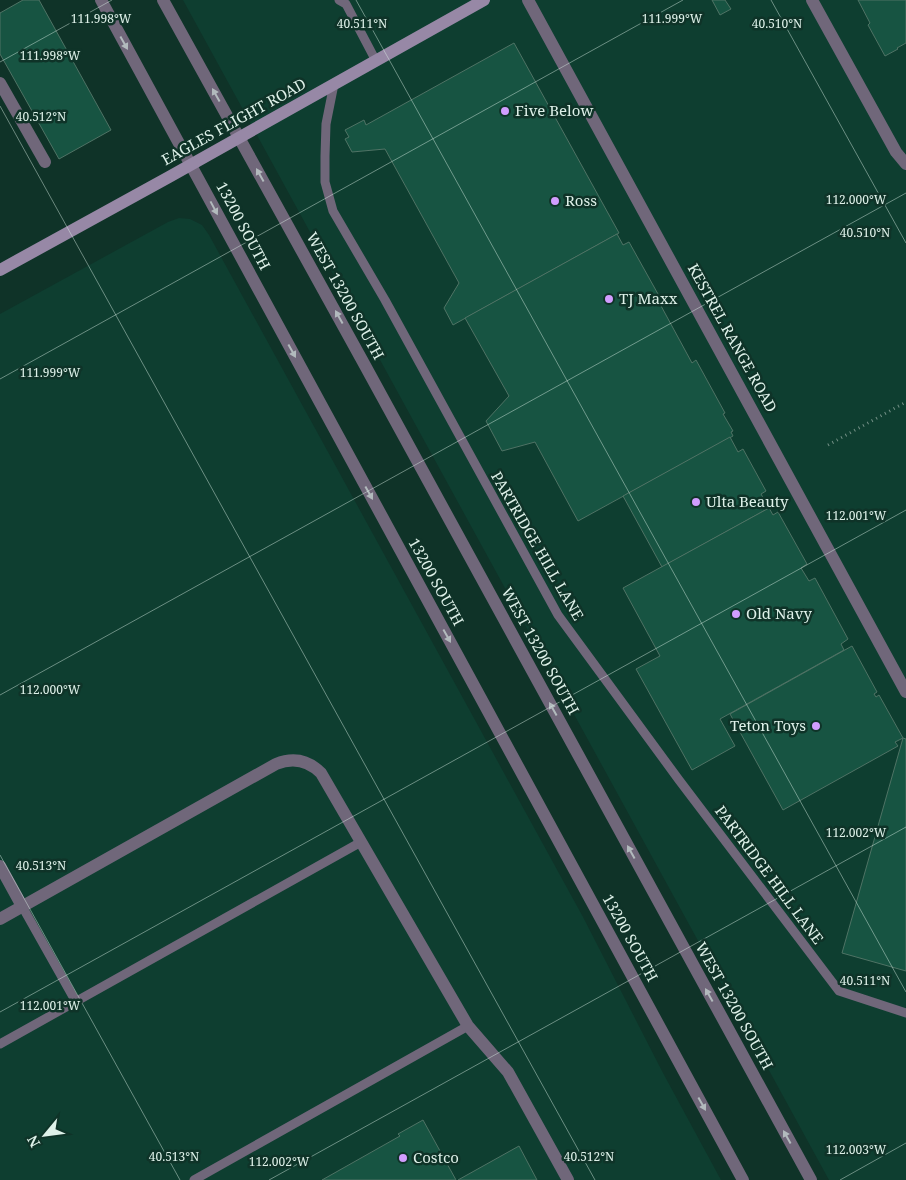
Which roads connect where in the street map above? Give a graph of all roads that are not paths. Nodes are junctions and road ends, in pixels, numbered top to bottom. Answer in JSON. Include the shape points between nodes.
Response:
{"nodes":[{"id":1,"x":101,"y":0,"type":"edge"},
{"id":2,"x":163,"y":0,"type":"edge"},
{"id":3,"x":339,"y":0,"type":"edge"},
{"id":4,"x":484,"y":0,"type":"edge"},
{"id":5,"x":528,"y":0,"type":"edge"},
{"id":6,"x":812,"y":0,"type":"edge"},
{"id":7,"x":376,"y":60,"type":"junction"},
{"id":8,"x":0,"y":84,"type":"edge"},
{"id":9,"x":334,"y":84,"type":"junction"},
{"id":10,"x":239,"y":138,"type":"junction"},
{"id":11,"x":45,"y":162,"type":"dead end"},
{"id":12,"x":906,"y":164,"type":"edge"},
{"id":13,"x":191,"y":165,"type":"junction"},
{"id":14,"x":0,"y":270,"type":"edge"},
{"id":15,"x":906,"y":692,"type":"edge"},
{"id":16,"x":361,"y":842,"type":"junction"},
{"id":17,"x":0,"y":866,"type":"edge"},
{"id":18,"x":22,"y":906,"type":"junction"},
{"id":19,"x":0,"y":919,"type":"edge"},
{"id":20,"x":76,"y":1002,"type":"junction"},
{"id":21,"x":906,"y":1013,"type":"edge"},
{"id":22,"x":468,"y":1026,"type":"junction"},
{"id":23,"x":0,"y":1044,"type":"edge"},
{"id":24,"x":194,"y":1180,"type":"edge"},
{"id":25,"x":568,"y":1180,"type":"edge"},
{"id":26,"x":743,"y":1180,"type":"edge"},
{"id":27,"x":811,"y":1180,"type":"edge"}],
"edges":[{"from":1,"to":13,"type":"street","name":"13200 SOUTH","one_way":true},
{"from":10,"to":2,"type":"street","one_way":true},
{"from":3,"to":7,"type":"lane","via":[[346,4]]},
{"from":4,"to":7,"type":"main road","name":"EAGLES FLIGHT ROAD"},
{"from":5,"to":15,"type":"street","name":"KESTREL RANGE ROAD"},
{"from":6,"to":12,"type":"street","via":[[896,152]]},
{"from":7,"to":9,"type":"main road","name":"EAGLES FLIGHT ROAD"},
{"from":8,"to":11,"type":"street"},
{"from":9,"to":10,"type":"main road","name":"EAGLES FLIGHT ROAD"},
{"from":9,"to":21,"type":"lane","name":"PARTRIDGE HILL LANE","via":[[326,124],[325,156],[325,182],[333,211],[558,615],[838,991]]},
{"from":10,"to":13,"type":"main road","name":"EAGLES FLIGHT ROAD"},
{"from":27,"to":10,"type":"street","name":"WEST 13200 SOUTH","one_way":true},
{"from":13,"to":14,"type":"main road","name":"EAGLES FLIGHT ROAD"},
{"from":13,"to":26,"type":"street","name":"13200 SOUTH","one_way":true},
{"from":16,"to":18,"type":"street","via":[[321,773],[299,760],[283,761]]},
{"from":16,"to":20,"type":"lane"},
{"from":16,"to":22,"type":"street"},
{"from":17,"to":18,"type":"street"},
{"from":18,"to":19,"type":"street"},
{"from":18,"to":20,"type":"lane"},
{"from":20,"to":23,"type":"lane"},
{"from":22,"to":24,"type":"lane"},
{"from":22,"to":25,"type":"street","via":[[508,1072]]}]}
